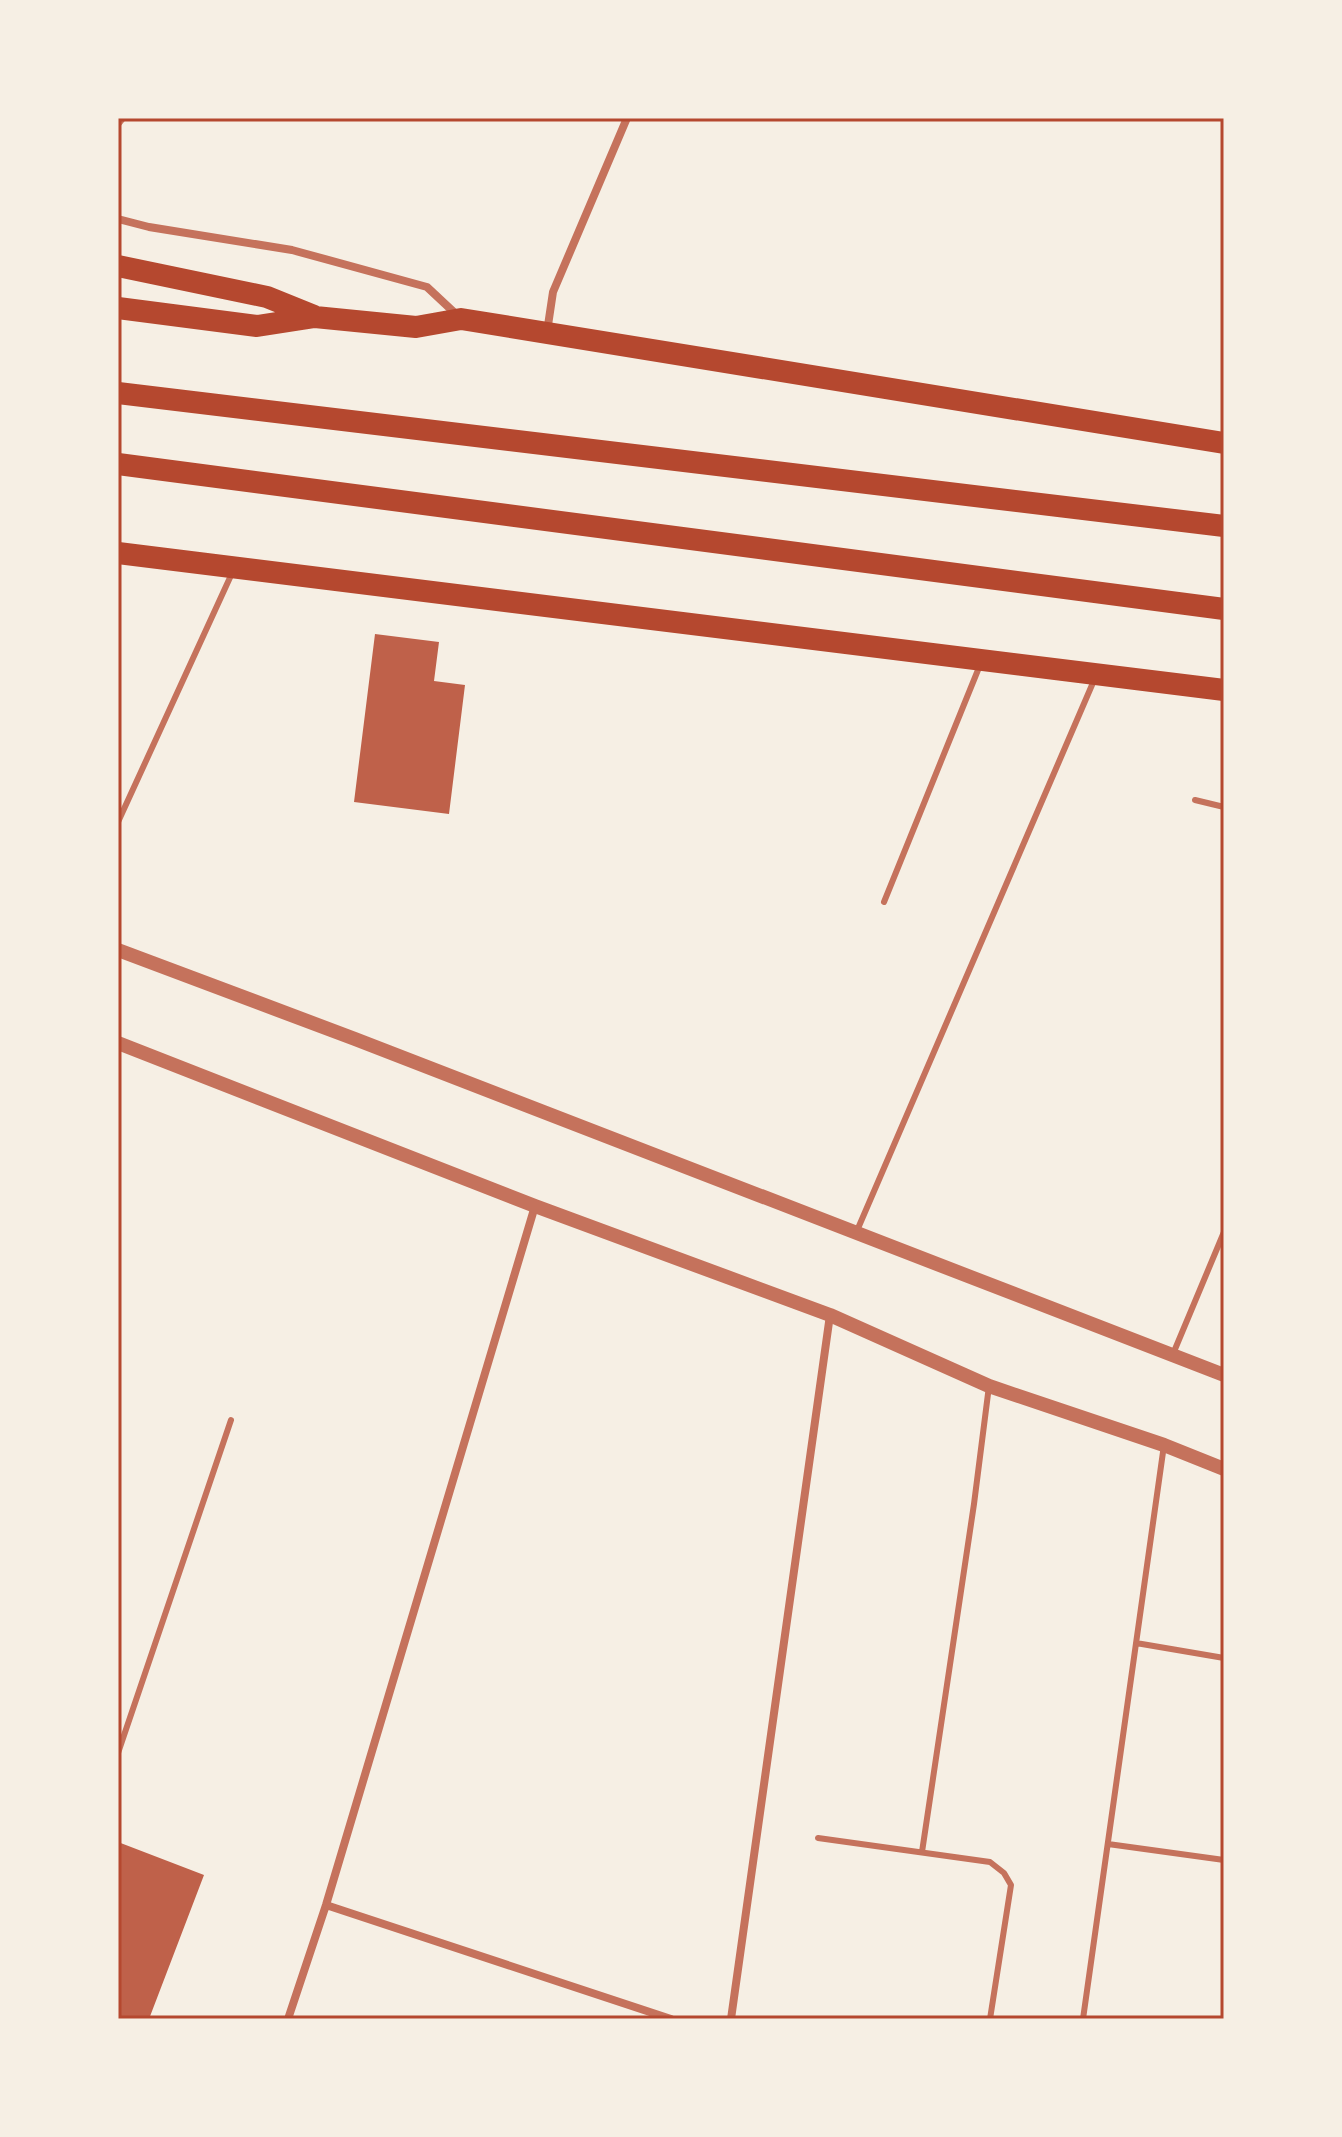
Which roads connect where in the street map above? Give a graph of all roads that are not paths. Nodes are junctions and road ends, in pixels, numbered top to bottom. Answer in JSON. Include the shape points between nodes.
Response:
{"nodes":[{"id":1,"x":122,"y":118,"type":"edge"},
{"id":2,"x":627,"y":118,"type":"edge"},
{"id":3,"x":118,"y":123,"type":"edge"},
{"id":4,"x":118,"y":219,"type":"edge"},
{"id":5,"x":118,"y":266,"type":"edge"},
{"id":6,"x":118,"y":308,"type":"edge"},
{"id":7,"x":315,"y":317,"type":"junction"},
{"id":8,"x":461,"y":319,"type":"junction"},
{"id":9,"x":547,"y":333,"type":"junction"},
{"id":10,"x":118,"y":393,"type":"edge"},
{"id":11,"x":1224,"y":442,"type":"edge"},
{"id":12,"x":118,"y":464,"type":"edge"},
{"id":13,"x":1224,"y":526,"type":"edge"},
{"id":14,"x":118,"y":553,"type":"edge"},
{"id":15,"x":234,"y":567,"type":"junction"},
{"id":16,"x":1224,"y":609,"type":"edge"},
{"id":17,"x":982,"y":661,"type":"junction"},
{"id":18,"x":1097,"y":675,"type":"junction"},
{"id":19,"x":1224,"y":690,"type":"edge"},
{"id":20,"x":1195,"y":800,"type":"dead end"},
{"id":21,"x":1224,"y":807,"type":"edge"},
{"id":22,"x":118,"y":822,"type":"edge"},
{"id":23,"x":884,"y":902,"type":"dead end"},
{"id":24,"x":118,"y":950,"type":"edge"},
{"id":25,"x":118,"y":1043,"type":"edge"},
{"id":26,"x":535,"y":1206,"type":"junction"},
{"id":27,"x":1224,"y":1232,"type":"edge"},
{"id":28,"x":856,"y":1233,"type":"junction"},
{"id":29,"x":830,"y":1315,"type":"junction"},
{"id":30,"x":1173,"y":1354,"type":"junction"},
{"id":31,"x":1224,"y":1375,"type":"edge"},
{"id":32,"x":989,"y":1386,"type":"junction"},
{"id":33,"x":231,"y":1420,"type":"dead end"},
{"id":34,"x":1164,"y":1445,"type":"junction"},
{"id":35,"x":1224,"y":1469,"type":"edge"},
{"id":36,"x":1136,"y":1643,"type":"junction"},
{"id":37,"x":1224,"y":1658,"type":"edge"},
{"id":38,"x":118,"y":1753,"type":"edge"},
{"id":39,"x":818,"y":1838,"type":"dead end"},
{"id":40,"x":1108,"y":1844,"type":"junction"},
{"id":41,"x":922,"y":1852,"type":"junction"},
{"id":42,"x":1224,"y":1860,"type":"edge"},
{"id":43,"x":326,"y":1905,"type":"junction"},
{"id":44,"x":288,"y":2019,"type":"edge"},
{"id":45,"x":671,"y":2019,"type":"edge"},
{"id":46,"x":731,"y":2019,"type":"edge"},
{"id":47,"x":990,"y":2019,"type":"edge"},
{"id":48,"x":1083,"y":2019,"type":"edge"}],
"edges":[{"from":1,"to":3,"type":"street"},
{"from":2,"to":9,"type":"street","via":[[553,292]]},
{"from":4,"to":8,"type":"street","via":[[292,250],[427,287]]},
{"from":5,"to":7,"type":"highway","via":[[267,297]]},
{"from":6,"to":7,"type":"highway","via":[[257,326]]},
{"from":7,"to":8,"type":"highway","via":[[416,327]]},
{"from":8,"to":9,"type":"highway"},
{"from":9,"to":11,"type":"highway"},
{"from":10,"to":13,"type":"highway"},
{"from":12,"to":16,"type":"highway"},
{"from":14,"to":15,"type":"highway"},
{"from":15,"to":17,"type":"highway"},
{"from":15,"to":22,"type":"lane"},
{"from":17,"to":18,"type":"highway"},
{"from":17,"to":23,"type":"lane"},
{"from":18,"to":19,"type":"highway"},
{"from":18,"to":28,"type":"lane"},
{"from":20,"to":21,"type":"lane"},
{"from":24,"to":28,"type":"street"},
{"from":25,"to":26,"type":"street"},
{"from":26,"to":29,"type":"street"},
{"from":26,"to":43,"type":"street"},
{"from":27,"to":30,"type":"lane"},
{"from":28,"to":30,"type":"street"},
{"from":29,"to":32,"type":"street"},
{"from":29,"to":46,"type":"street"},
{"from":30,"to":31,"type":"street"},
{"from":32,"to":34,"type":"street"},
{"from":32,"to":41,"type":"lane"},
{"from":33,"to":38,"type":"lane"},
{"from":34,"to":35,"type":"street"},
{"from":34,"to":36,"type":"lane"},
{"from":36,"to":37,"type":"lane"},
{"from":36,"to":40,"type":"lane"},
{"from":39,"to":41,"type":"lane"},
{"from":40,"to":42,"type":"lane"},
{"from":40,"to":48,"type":"lane"},
{"from":41,"to":47,"type":"lane","via":[[990,1862],[1011,1885]]},
{"from":43,"to":44,"type":"street"},
{"from":43,"to":45,"type":"street"}]}
